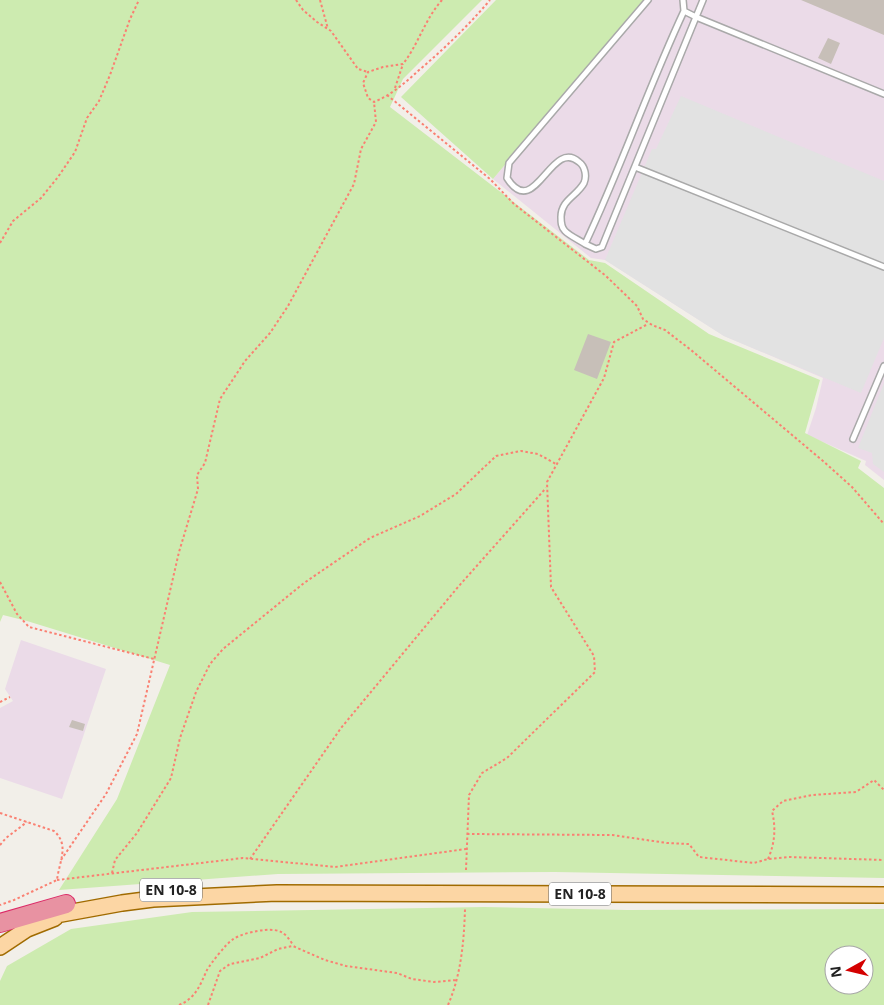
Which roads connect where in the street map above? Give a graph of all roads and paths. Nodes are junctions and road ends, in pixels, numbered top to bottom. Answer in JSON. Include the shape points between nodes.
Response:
{"nodes":[{"id":1,"x":138,"y":0,"type":"edge"},
{"id":2,"x":296,"y":0,"type":"edge"},
{"id":3,"x":320,"y":0,"type":"edge"},
{"id":4,"x":442,"y":0,"type":"edge"},
{"id":5,"x":490,"y":0,"type":"edge"},
{"id":6,"x":648,"y":0,"type":"edge"},
{"id":7,"x":683,"y":0,"type":"edge"},
{"id":8,"x":703,"y":0,"type":"edge"},
{"id":9,"x":684,"y":11,"type":"junction"},
{"id":10,"x":696,"y":17,"type":"junction"},
{"id":11,"x":328,"y":30,"type":"junction"},
{"id":12,"x":403,"y":64,"type":"junction"},
{"id":13,"x":368,"y":72,"type":"junction"},
{"id":14,"x":395,"y":90,"type":"junction"},
{"id":15,"x":884,"y":94,"type":"edge"},
{"id":16,"x":387,"y":96,"type":"junction"},
{"id":17,"x":374,"y":102,"type":"junction"},
{"id":18,"x":635,"y":167,"type":"junction"},
{"id":19,"x":0,"y":243,"type":"edge"},
{"id":20,"x":585,"y":244,"type":"junction"},
{"id":21,"x":884,"y":267,"type":"edge"},
{"id":22,"x":649,"y":323,"type":"junction"},
{"id":23,"x":884,"y":366,"type":"edge"},
{"id":24,"x":853,"y":439,"type":"dead end"},
{"id":25,"x":556,"y":464,"type":"junction"},
{"id":26,"x":547,"y":487,"type":"junction"},
{"id":27,"x":884,"y":524,"type":"edge"},
{"id":28,"x":0,"y":582,"type":"edge"},
{"id":29,"x":154,"y":658,"type":"junction"},
{"id":30,"x":10,"y":697,"type":"dead end"},
{"id":31,"x":0,"y":702,"type":"edge"},
{"id":32,"x":884,"y":790,"type":"edge"},
{"id":33,"x":0,"y":813,"type":"edge"},
{"id":34,"x":27,"y":822,"type":"junction"},
{"id":35,"x":467,"y":834,"type":"junction"},
{"id":36,"x":0,"y":845,"type":"edge"},
{"id":37,"x":466,"y":849,"type":"junction"},
{"id":38,"x":250,"y":859,"type":"junction"},
{"id":39,"x":768,"y":859,"type":"junction"},
{"id":40,"x":61,"y":860,"type":"junction"},
{"id":41,"x":884,"y":860,"type":"edge"},
{"id":42,"x":466,"y":870,"type":"dead end"},
{"id":43,"x":112,"y":873,"type":"junction"},
{"id":44,"x":57,"y":880,"type":"junction"},
{"id":45,"x":884,"y":895,"type":"edge"},
{"id":46,"x":0,"y":905,"type":"edge"},
{"id":47,"x":67,"y":908,"type":"junction"},
{"id":48,"x":465,"y":909,"type":"dead end"},
{"id":49,"x":0,"y":916,"type":"edge"},
{"id":50,"x":0,"y":923,"type":"edge"},
{"id":51,"x":0,"y":930,"type":"edge"},
{"id":52,"x":293,"y":946,"type":"junction"},
{"id":53,"x":0,"y":947,"type":"edge"},
{"id":54,"x":457,"y":980,"type":"junction"},
{"id":55,"x":180,"y":1005,"type":"edge"},
{"id":56,"x":208,"y":1005,"type":"edge"},
{"id":57,"x":448,"y":1005,"type":"edge"}],
"edges":[{"from":1,"to":19,"type":"path","via":[[110,75],[99,101],[87,118],[75,152],[41,198],[13,221]]},
{"from":2,"to":11,"type":"path","via":[[303,10]]},
{"from":3,"to":11,"type":"path"},
{"from":4,"to":12,"type":"path"},
{"from":5,"to":14,"type":"path","via":[[450,44]]},
{"from":6,"to":20,"type":"lane","via":[[509,163],[506,178],[512,186],[530,190],[538,185],[555,162],[564,158],[581,162],[584,182],[566,202],[561,212],[561,224],[565,231]]},
{"from":7,"to":9,"type":"lane"},
{"from":8,"to":10,"type":"lane"},
{"from":9,"to":10,"type":"lane"},
{"from":9,"to":20,"type":"lane"},
{"from":10,"to":15,"type":"lane"},
{"from":10,"to":18,"type":"lane"},
{"from":11,"to":13,"type":"path","via":[[358,69]]},
{"from":12,"to":13,"type":"path"},
{"from":12,"to":14,"type":"path"},
{"from":13,"to":17,"type":"path","via":[[363,83],[368,98]]},
{"from":14,"to":16,"type":"path"},
{"from":16,"to":17,"type":"path"},
{"from":16,"to":22,"type":"path","via":[[490,179],[514,204],[606,276],[637,306],[643,319]]},
{"from":17,"to":29,"type":"path","via":[[376,122],[361,149],[354,184],[288,306],[220,399],[205,463],[197,476],[198,489],[179,552]]},
{"from":18,"to":20,"type":"lane","via":[[602,247],[596,249]]},
{"from":18,"to":21,"type":"lane"},
{"from":22,"to":25,"type":"path","via":[[614,342],[604,378]]},
{"from":22,"to":27,"type":"path","via":[[665,330],[753,401],[852,487]]},
{"from":23,"to":24,"type":"lane"},
{"from":25,"to":26,"type":"path"},
{"from":25,"to":43,"type":"path","via":[[538,454],[520,451],[496,456],[456,494],[420,516],[370,538],[304,583],[223,650],[210,664],[196,692],[180,738],[171,778],[116,860]]},
{"from":26,"to":35,"type":"path","via":[[551,587],[594,656],[595,672],[506,758],[482,773],[469,795]]},
{"from":26,"to":38,"type":"path","via":[[458,587],[341,728]]},
{"from":28,"to":29,"type":"path","via":[[16,614],[29,627]]},
{"from":29,"to":40,"type":"path","via":[[137,734],[106,794]]},
{"from":30,"to":31,"type":"path"},
{"from":32,"to":39,"type":"path","via":[[874,780],[856,792],[783,801],[772,811],[776,827]]},
{"from":33,"to":34,"type":"path"},
{"from":34,"to":36,"type":"path"},
{"from":34,"to":40,"type":"path","via":[[57,834],[63,843]]},
{"from":35,"to":37,"type":"path"},
{"from":35,"to":39,"type":"path","via":[[612,835],[667,844],[689,844],[699,857],[754,863]]},
{"from":37,"to":38,"type":"path","via":[[335,868]]},
{"from":37,"to":42,"type":"path"},
{"from":38,"to":43,"type":"path"},
{"from":39,"to":41,"type":"path"},
{"from":40,"to":44,"type":"path"},
{"from":43,"to":44,"type":"path"},
{"from":44,"to":46,"type":"path"},
{"from":45,"to":47,"type":"main road","number":"EN 10-8","via":[[277,893],[210,888],[112,895]]},
{"from":47,"to":49,"type":"main road","via":[[45,905]]},
{"from":47,"to":50,"type":"highway","number":"EN 10-8"},
{"from":47,"to":51,"type":"main road","number":"EN 10-8"},
{"from":47,"to":53,"type":"main road"},
{"from":48,"to":54,"type":"path","via":[[464,942]]},
{"from":52,"to":54,"type":"path","via":[[346,966],[427,981]]},
{"from":52,"to":55,"type":"path","via":[[288,937],[277,930],[256,931],[232,940],[208,968],[189,1000]]},
{"from":52,"to":56,"type":"path","via":[[225,967],[220,971]]},
{"from":54,"to":57,"type":"path"}]}
